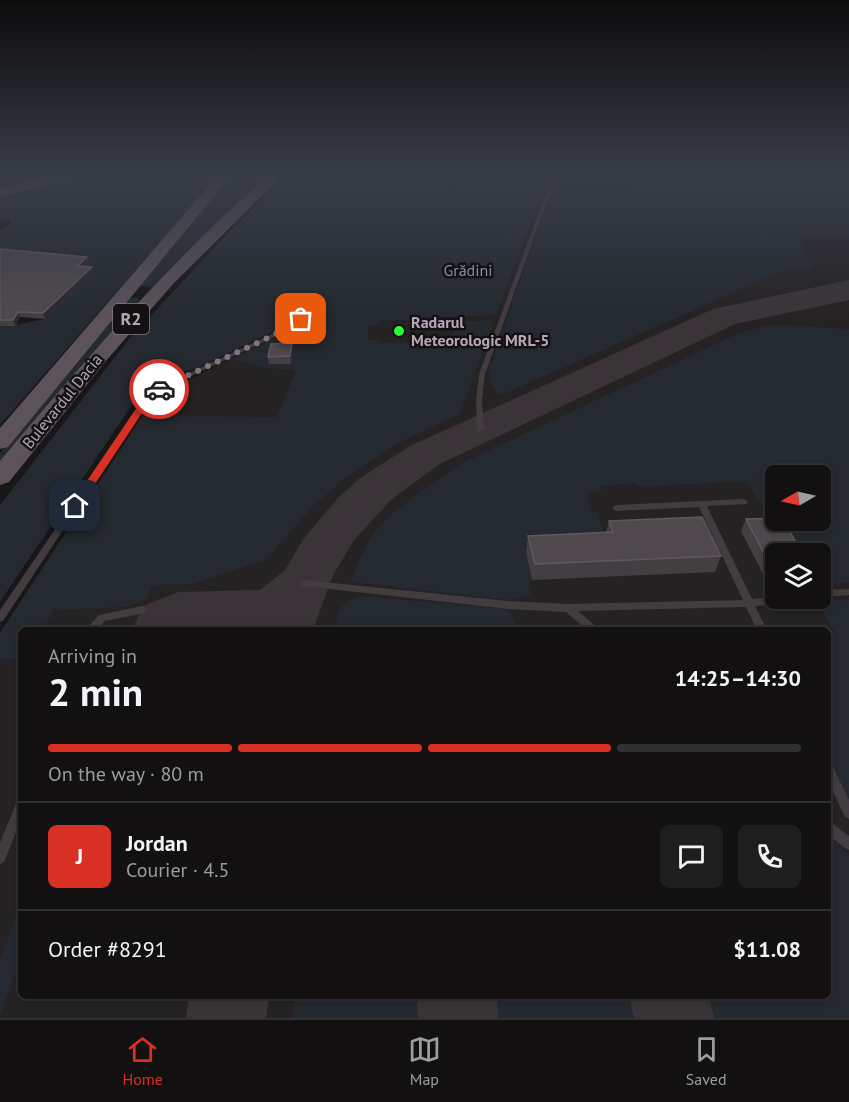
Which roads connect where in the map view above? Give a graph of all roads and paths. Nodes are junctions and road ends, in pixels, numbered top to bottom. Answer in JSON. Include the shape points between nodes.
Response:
{"nodes":[{"id":1,"x":187,"y":222,"type":"edge"},
{"id":2,"x":225,"y":222,"type":"edge"},
{"id":3,"x":538,"y":222,"type":"edge"},
{"id":4,"x":129,"y":291,"type":"junction"},
{"id":5,"x":154,"y":293,"type":"junction"},
{"id":6,"x":315,"y":310,"type":"dead end"},
{"id":7,"x":480,"y":429,"type":"dead end"},
{"id":8,"x":0,"y":442,"type":"edge"},
{"id":9,"x":0,"y":477,"type":"edge"},
{"id":10,"x":744,"y":502,"type":"dead end"},
{"id":11,"x":702,"y":504,"type":"junction"},
{"id":12,"x":616,"y":508,"type":"dead end"},
{"id":13,"x":304,"y":584,"type":"dead end"},
{"id":14,"x":849,"y":592,"type":"edge"},
{"id":15,"x":831,"y":593,"type":"edge"},
{"id":16,"x":765,"y":602,"type":"edge"},
{"id":17,"x":749,"y":603,"type":"junction"},
{"id":18,"x":568,"y":608,"type":"junction"},
{"id":19,"x":142,"y":610,"type":"dead end"},
{"id":20,"x":0,"y":618,"type":"edge"},
{"id":21,"x":93,"y":627,"type":"edge"},
{"id":22,"x":590,"y":627,"type":"edge"},
{"id":23,"x":761,"y":627,"type":"edge"},
{"id":24,"x":831,"y":775,"type":"edge"},
{"id":25,"x":18,"y":813,"type":"edge"},
{"id":26,"x":849,"y":813,"type":"edge"},
{"id":27,"x":831,"y":829,"type":"edge"},
{"id":28,"x":849,"y":844,"type":"edge"},
{"id":29,"x":0,"y":858,"type":"edge"}],
"edges":[{"from":1,"to":4,"type":"main road","name":"Bulevardul Dacia","number":"R2"},
{"from":2,"to":5,"type":"main road","name":"Bulevardul Dacia","number":"R2"},
{"from":3,"to":7,"type":"lane","via":[[482,374]]},
{"from":4,"to":5,"type":"main road"},
{"from":4,"to":8,"type":"main road","name":"Bulevardul Dacia","number":"R2"},
{"from":5,"to":9,"type":"main road","name":"Bulevardul Dacia","number":"R2"},
{"from":6,"to":20,"type":"lane","via":[[272,336],[151,393]]},
{"from":10,"to":11,"type":"lane"},
{"from":11,"to":12,"type":"lane"},
{"from":11,"to":17,"type":"lane"},
{"from":13,"to":18,"type":"lane"},
{"from":14,"to":15,"type":"lane"},
{"from":16,"to":17,"type":"lane"},
{"from":17,"to":18,"type":"lane"},
{"from":17,"to":23,"type":"lane"},
{"from":18,"to":22,"type":"lane"},
{"from":19,"to":21,"type":"lane","via":[[102,618]]},
{"from":24,"to":26,"type":"lane"},
{"from":25,"to":29,"type":"lane"},
{"from":27,"to":28,"type":"lane"}]}
